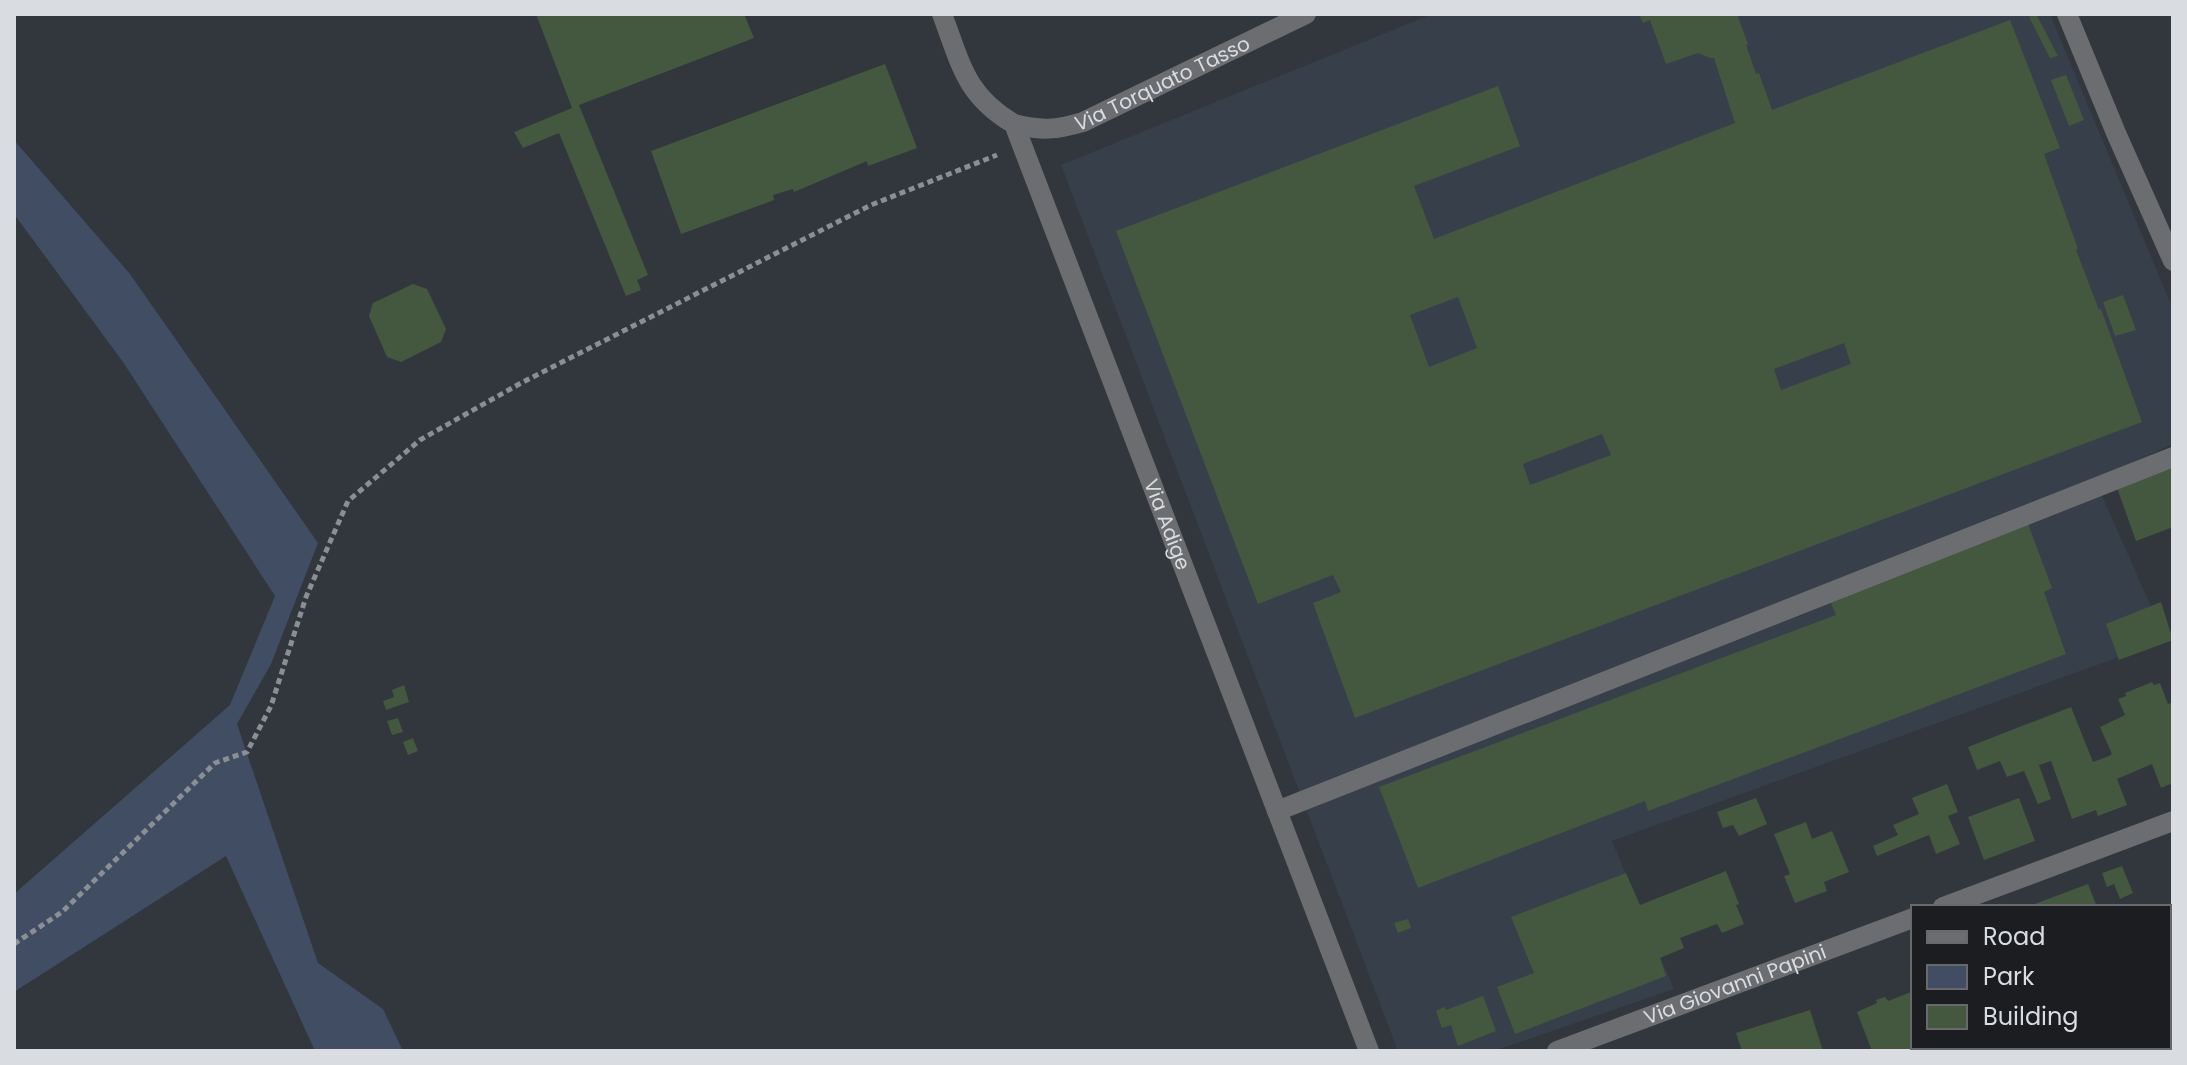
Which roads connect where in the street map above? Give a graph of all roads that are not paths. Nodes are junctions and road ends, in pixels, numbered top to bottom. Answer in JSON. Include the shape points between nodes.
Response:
{"nodes":[{"id":1,"x":942,"y":14,"type":"edge"},
{"id":2,"x":1306,"y":14,"type":"edge"},
{"id":3,"x":2067,"y":14,"type":"edge"},
{"id":4,"x":1014,"y":124,"type":"junction"},
{"id":5,"x":2173,"y":261,"type":"edge"},
{"id":6,"x":2173,"y":457,"type":"edge"},
{"id":7,"x":1277,"y":811,"type":"junction"},
{"id":8,"x":2173,"y":821,"type":"edge"},
{"id":9,"x":1948,"y":905,"type":"edge"},
{"id":10,"x":1911,"y":919,"type":"edge"},
{"id":11,"x":1369,"y":1051,"type":"edge"},
{"id":12,"x":1557,"y":1051,"type":"edge"}],
"edges":[{"from":1,"to":4,"type":"street","via":[[977,95]]},
{"from":2,"to":4,"type":"street","name":"Via Torquato Tasso","via":[[1083,122],[1037,130]]},
{"from":3,"to":5,"type":"street"},
{"from":4,"to":7,"type":"street","name":"Via Adige"},
{"from":6,"to":7,"type":"street"},
{"from":7,"to":11,"type":"street","name":"Via Adige"},
{"from":8,"to":9,"type":"street"},
{"from":10,"to":12,"type":"street","name":"Via Giovanni Papini"}]}
